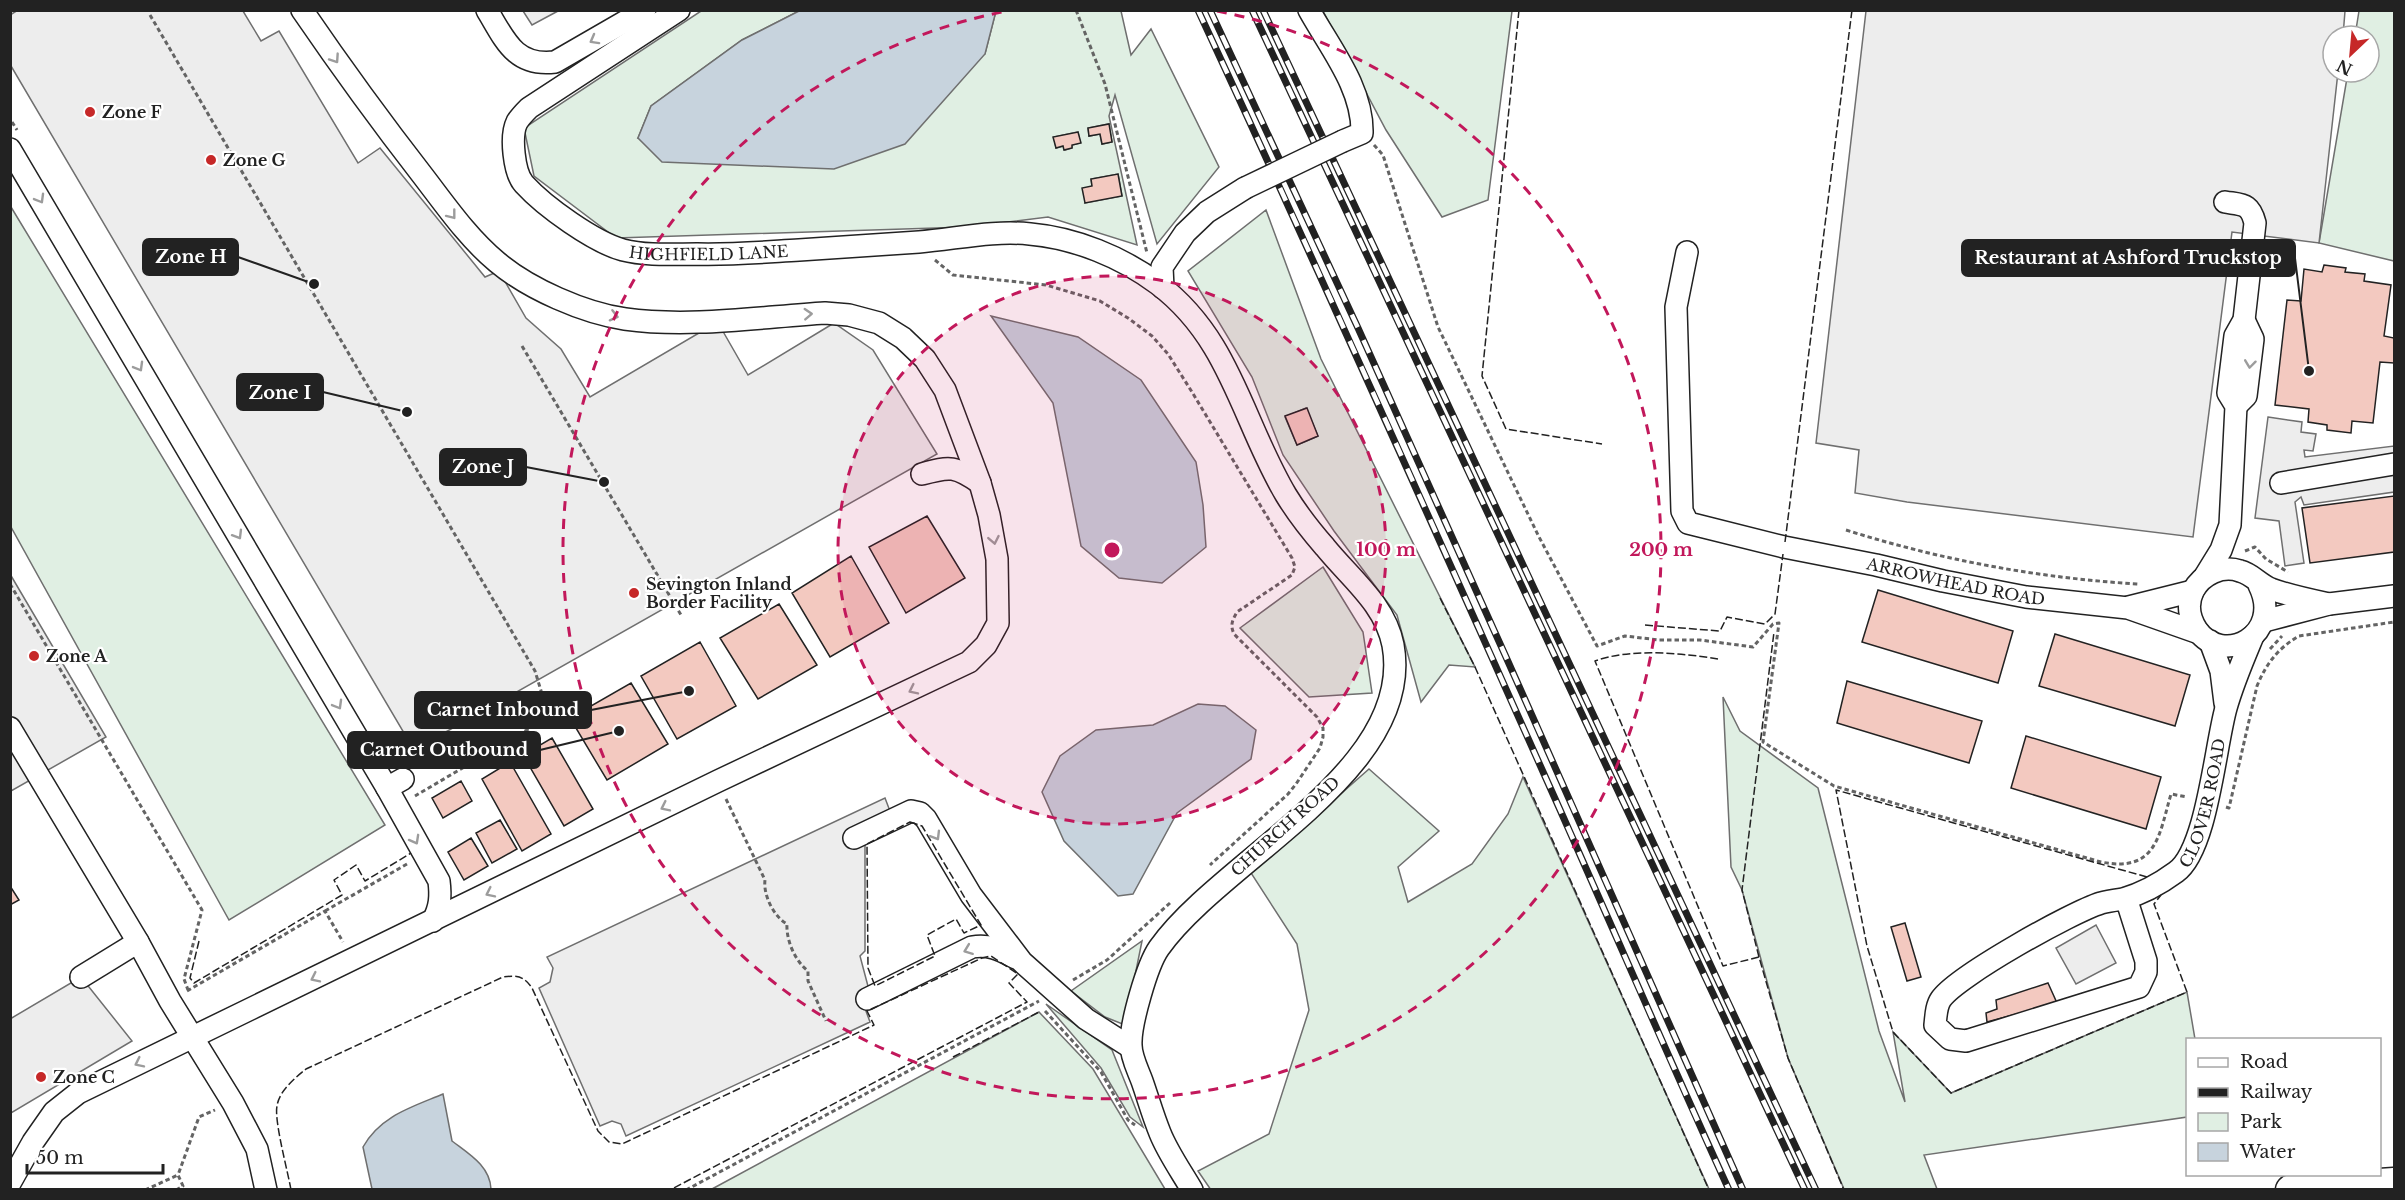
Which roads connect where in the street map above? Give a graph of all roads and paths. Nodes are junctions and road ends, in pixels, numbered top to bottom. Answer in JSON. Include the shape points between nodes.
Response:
{"nodes":[{"id":1,"x":302,"y":10,"type":"edge"},
{"id":2,"x":487,"y":10,"type":"edge"},
{"id":3,"x":645,"y":10,"type":"edge"},
{"id":4,"x":679,"y":10,"type":"edge"},
{"id":5,"x":1076,"y":10,"type":"edge"},
{"id":6,"x":1309,"y":10,"type":"edge"},
{"id":7,"x":150,"y":15,"type":"dead end"},
{"id":8,"x":1353,"y":137,"type":"junction"},
{"id":9,"x":10,"y":148,"type":"edge"},
{"id":10,"x":2225,"y":202,"type":"dead end"},
{"id":11,"x":919,"y":242,"type":"junction"},
{"id":12,"x":1687,"y":252,"type":"dead end"},
{"id":13,"x":1155,"y":282,"type":"junction"},
{"id":14,"x":522,"y":346,"type":"dead end"},
{"id":15,"x":2394,"y":464,"type":"edge"},
{"id":16,"x":922,"y":474,"type":"dead end"},
{"id":17,"x":980,"y":483,"type":"junction"},
{"id":18,"x":2281,"y":483,"type":"dead end"},
{"id":19,"x":2230,"y":525,"type":"junction"},
{"id":20,"x":1846,"y":530,"type":"dead end"},
{"id":21,"x":2255,"y":547,"type":"dead end"},
{"id":22,"x":2292,"y":575,"type":"dead end"},
{"id":23,"x":2255,"y":580,"type":"junction"},
{"id":24,"x":10,"y":584,"type":"edge"},
{"id":25,"x":2145,"y":584,"type":"dead end"},
{"id":26,"x":2199,"y":584,"type":"junction"},
{"id":27,"x":2394,"y":596,"type":"edge"},
{"id":28,"x":2329,"y":604,"type":"junction"},
{"id":29,"x":2128,"y":608,"type":"junction"},
{"id":30,"x":681,"y":615,"type":"dead end"},
{"id":31,"x":2394,"y":622,"type":"edge"},
{"id":32,"x":2259,"y":628,"type":"junction"},
{"id":33,"x":2287,"y":633,"type":"dead end"},
{"id":34,"x":2204,"y":637,"type":"junction"},
{"id":35,"x":2269,"y":651,"type":"dead end"},
{"id":36,"x":2226,"y":709,"type":"junction"},
{"id":37,"x":10,"y":728,"type":"edge"},
{"id":38,"x":718,"y":781,"type":"junction"},
{"id":39,"x":401,"y":788,"type":"junction"},
{"id":40,"x":2172,"y":794,"type":"dead end"},
{"id":41,"x":2229,"y":808,"type":"dead end"},
{"id":42,"x":854,"y":838,"type":"dead end"},
{"id":43,"x":424,"y":854,"type":"junction"},
{"id":44,"x":1206,"y":869,"type":"dead end"},
{"id":45,"x":2126,"y":898,"type":"junction"},
{"id":46,"x":1171,"y":902,"type":"dead end"},
{"id":47,"x":325,"y":911,"type":"junction"},
{"id":48,"x":433,"y":921,"type":"junction"},
{"id":49,"x":138,"y":942,"type":"junction"},
{"id":50,"x":353,"y":960,"type":"junction"},
{"id":51,"x":1022,"y":962,"type":"junction"},
{"id":52,"x":81,"y":977,"type":"dead end"},
{"id":53,"x":189,"y":990,"type":"junction"},
{"id":54,"x":1045,"y":997,"type":"junction"},
{"id":55,"x":867,"y":999,"type":"dead end"},
{"id":56,"x":170,"y":1001,"type":"junction"},
{"id":57,"x":826,"y":1021,"type":"dead end"},
{"id":58,"x":193,"y":1037,"type":"junction"},
{"id":59,"x":1131,"y":1047,"type":"junction"},
{"id":60,"x":233,"y":1103,"type":"junction"},
{"id":61,"x":1160,"y":1135,"type":"junction"},
{"id":62,"x":178,"y":1175,"type":"junction"},
{"id":63,"x":10,"y":1183,"type":"edge"},
{"id":64,"x":2394,"y":1183,"type":"edge"},
{"id":65,"x":145,"y":1190,"type":"edge"},
{"id":66,"x":176,"y":1190,"type":"edge"},
{"id":67,"x":266,"y":1190,"type":"edge"},
{"id":68,"x":686,"y":1190,"type":"edge"},
{"id":69,"x":1192,"y":1190,"type":"edge"},
{"id":70,"x":2291,"y":1190,"type":"edge"}],
"edges":[{"from":1,"to":17,"type":"street","one_way":true,"via":[[362,98],[456,220],[498,263],[567,302],[624,319],[679,322],[825,313],[879,323],[925,359],[945,390]]},
{"from":3,"to":2,"type":"street","one_way":true,"via":[[555,62],[538,64],[520,57]]},
{"from":4,"to":11,"type":"street","name":"HIGHFIELD LANE","via":[[524,113],[514,129],[516,173],[522,183],[572,224],[625,250],[722,255]]},
{"from":5,"to":13,"type":"path","via":[[1105,84]]},
{"from":6,"to":8,"type":"street","via":[[1355,91],[1363,118]]},
{"from":7,"to":39,"type":"path","via":[[535,671],[549,717]]},
{"from":8,"to":13,"type":"street","bridge":true,"via":[[1245,188],[1207,212],[1185,233]]},
{"from":8,"to":40,"type":"path","via":[[1383,155],[1438,327],[1538,535],[1597,646],[1625,636],[1753,647],[1773,624],[1779,623],[1764,742],[1834,786],[2101,862],[2125,863],[2152,851]]},
{"from":9,"to":39,"type":"street","one_way":true},
{"from":10,"to":19,"type":"street","via":[[2248,207],[2255,223],[2244,320],[2253,339],[2246,396],[2236,406]]},
{"from":11,"to":13,"type":"street","name":"HIGHFIELD LANE","via":[[1032,234],[1075,243],[1119,260]]},
{"from":11,"to":44,"type":"path","via":[[953,275],[1046,285],[1078,294],[1100,301],[1152,336],[1168,354],[1292,558],[1296,567],[1292,574],[1237,612],[1231,627],[1317,717],[1323,738],[1288,794]]},
{"from":12,"to":29,"type":"street","name":"ARROWHEAD ROAD","via":[[1676,307],[1682,511],[1688,523],[2026,597]]},
{"from":13,"to":59,"type":"street","name":"CHURCH ROAD","via":[[1192,315],[1215,345],[1257,441],[1295,509],[1387,624],[1394,662],[1387,712],[1367,745],[1330,789],[1203,901],[1156,951],[1138,1002]]},
{"from":14,"to":30,"type":"path"},
{"from":15,"to":18,"type":"street"},
{"from":16,"to":17,"type":"street","via":[[946,467],[965,472]]},
{"from":17,"to":38,"type":"street","one_way":true,"via":[[997,559],[998,623],[986,645],[969,662]]},
{"from":19,"to":23,"type":"street","via":[[2236,548]]},
{"from":19,"to":26,"type":"street","via":[[2221,550]]},
{"from":20,"to":25,"type":"path","via":[[1974,564],[2055,577]]},
{"from":21,"to":22,"type":"path"},
{"from":23,"to":26,"type":"street","via":[[2240,570],[2228,569],[2216,571]]},
{"from":23,"to":28,"type":"street","via":[[2286,594]]},
{"from":23,"to":32,"type":"street","via":[[2265,596],[2266,608]]},
{"from":24,"to":53,"type":"path","via":[[202,910],[184,979]]},
{"from":26,"to":29,"type":"street","name":"ARROWHEAD ROAD"},
{"from":26,"to":34,"type":"street","via":[[2189,609],[2192,621]]},
{"from":27,"to":28,"type":"street"},
{"from":28,"to":32,"type":"street"},
{"from":29,"to":34,"type":"street","name":"ARROWHEAD ROAD"},
{"from":31,"to":41,"type":"path","via":[[2299,636],[2274,656],[2257,686]]},
{"from":32,"to":34,"type":"street","via":[[2235,645],[2222,645]]},
{"from":32,"to":36,"type":"street","name":"CLOVER ROAD","via":[[2236,675]]},
{"from":33,"to":35,"type":"path"},
{"from":34,"to":36,"type":"street","name":"CLOVER ROAD","via":[[2221,672]]},
{"from":36,"to":45,"type":"street","name":"CLOVER ROAD","via":[[2201,828],[2192,852],[2179,870]]},
{"from":37,"to":49,"type":"street"},
{"from":38,"to":48,"type":"street","one_way":true},
{"from":38,"to":57,"type":"path","via":[[765,880],[764,888],[778,920],[786,924],[786,935],[801,966],[808,971],[808,981]]},
{"from":39,"to":43,"type":"street","one_way":true},
{"from":42,"to":51,"type":"street","one_way":true,"via":[[903,814],[920,813],[970,895]]},
{"from":43,"to":47,"type":"path"},
{"from":43,"to":48,"type":"street","via":[[439,881],[441,895]]},
{"from":45,"to":45,"type":"street","name":"CLOVER ROAD","via":[[2101,903],[2067,918],[1973,972],[1941,999],[1935,1025],[1950,1039],[1966,1041],[2139,987],[2146,961]]},
{"from":46,"to":54,"type":"path","via":[[1107,960]]},
{"from":47,"to":50,"type":"path"},
{"from":47,"to":53,"type":"path"},
{"from":48,"to":50,"type":"street"},
{"from":49,"to":52,"type":"street"},
{"from":49,"to":56,"type":"street"},
{"from":50,"to":58,"type":"street","one_way":true},
{"from":51,"to":54,"type":"street"},
{"from":51,"to":55,"type":"street","one_way":true,"via":[[998,948],[972,947]]},
{"from":53,"to":56,"type":"path"},
{"from":54,"to":59,"type":"street"},
{"from":54,"to":61,"type":"path","via":[[1101,1072],[1128,1120],[1148,1136]]},
{"from":54,"to":68,"type":"path"},
{"from":56,"to":58,"type":"street"},
{"from":58,"to":60,"type":"street"},
{"from":58,"to":63,"type":"street","one_way":true,"via":[[78,1093],[54,1112]]},
{"from":59,"to":61,"type":"street","name":"CHURCH ROAD"},
{"from":60,"to":62,"type":"path","via":[[199,1118]]},
{"from":60,"to":67,"type":"street","via":[[257,1149]]},
{"from":61,"to":69,"type":"street","name":"CHURCH ROAD"},
{"from":62,"to":65,"type":"path"},
{"from":62,"to":66,"type":"path","via":[[183,1186]]},
{"from":64,"to":70,"type":"highway"}]}
